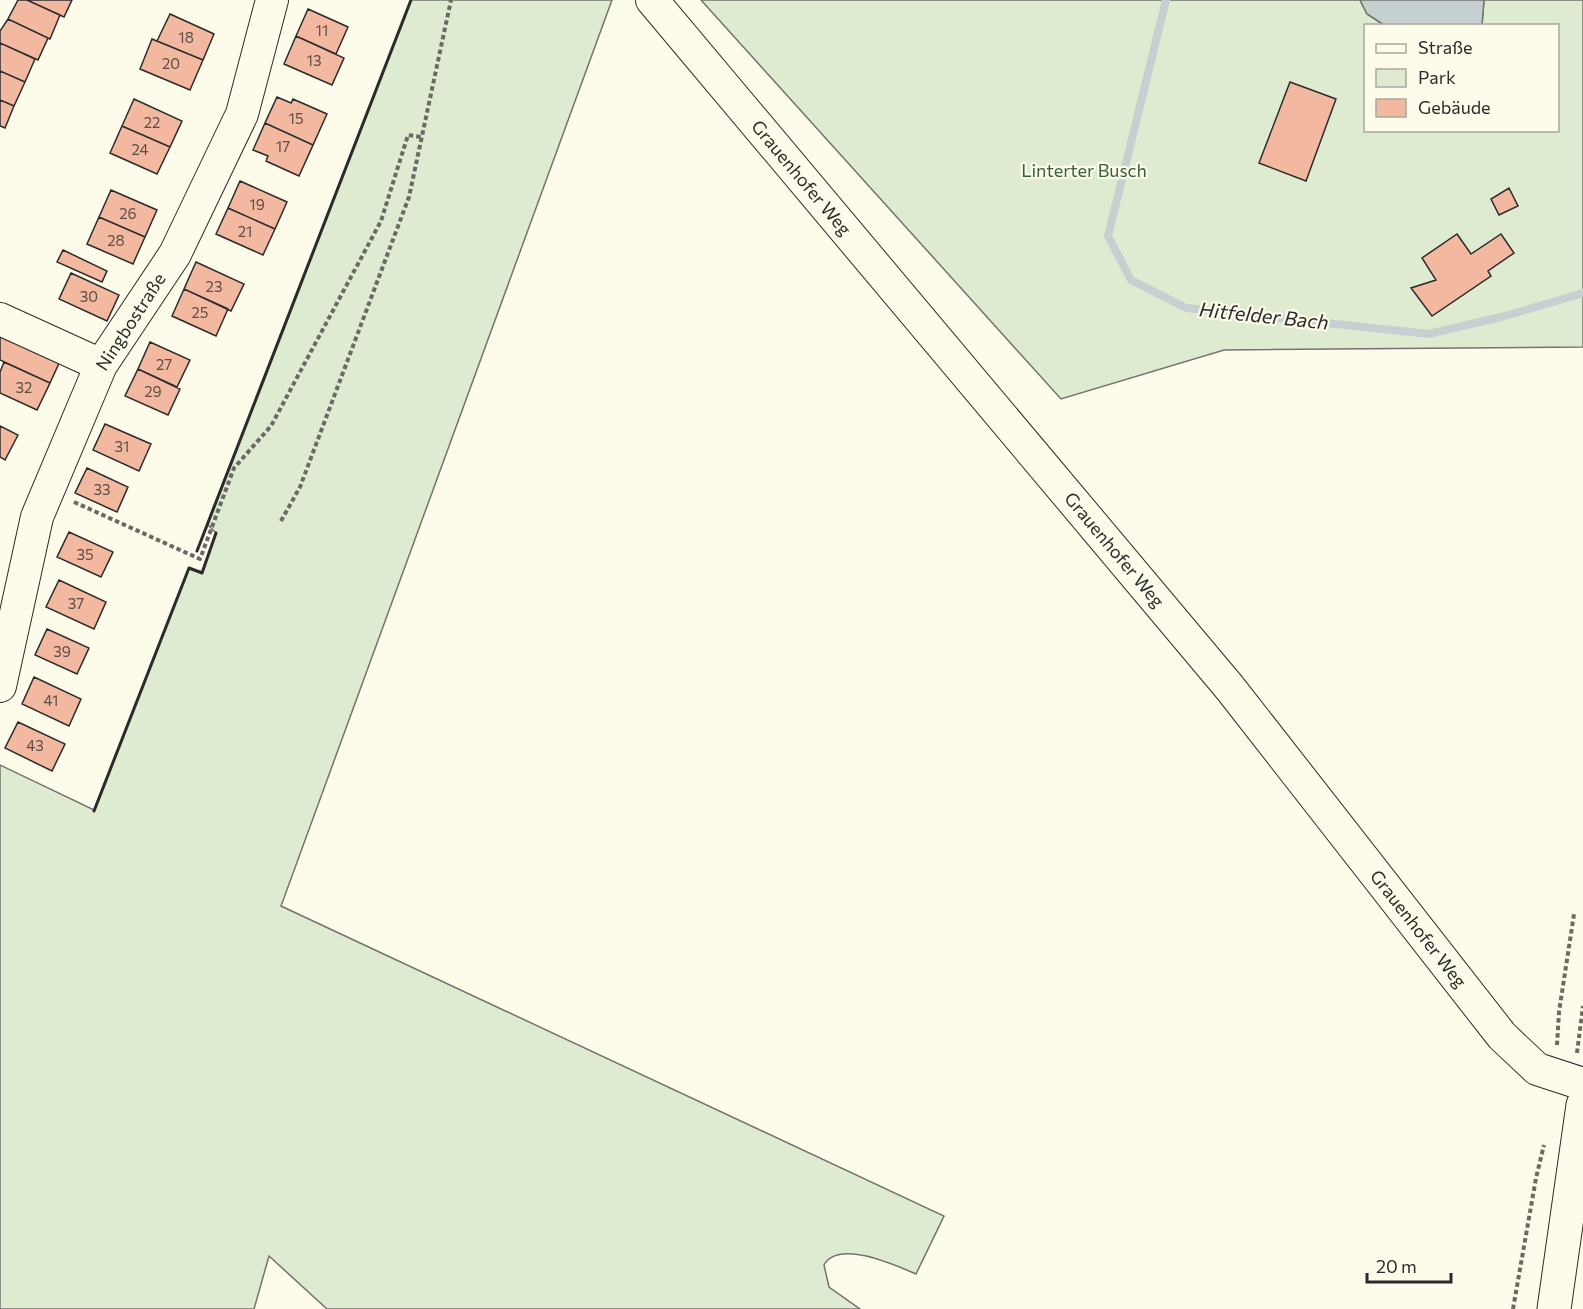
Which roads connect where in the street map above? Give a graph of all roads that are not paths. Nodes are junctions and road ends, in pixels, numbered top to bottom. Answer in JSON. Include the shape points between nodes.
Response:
{"nodes":[{"id":1,"x":272,"y":0,"type":"edge"},
{"id":2,"x":652,"y":0,"type":"edge"},
{"id":3,"x":0,"y":320,"type":"edge"},
{"id":4,"x":101,"y":365,"type":"junction"},
{"id":5,"x":0,"y":686,"type":"edge"},
{"id":6,"x":1574,"y":1086,"type":"edge"},
{"id":7,"x":1554,"y":1309,"type":"edge"}],
"edges":[{"from":1,"to":4,"type":"street","name":"Ningbostraße","via":[[242,114],[175,254]]},
{"from":2,"to":6,"type":"street","name":"Grauenhofer Weg","via":[[1230,688],[1502,1036],[1537,1069]]},
{"from":3,"to":4,"type":"street"},
{"from":4,"to":5,"type":"street","name":"Ningbostraße","via":[[37,516]]},
{"from":6,"to":7,"type":"main road"}]}
